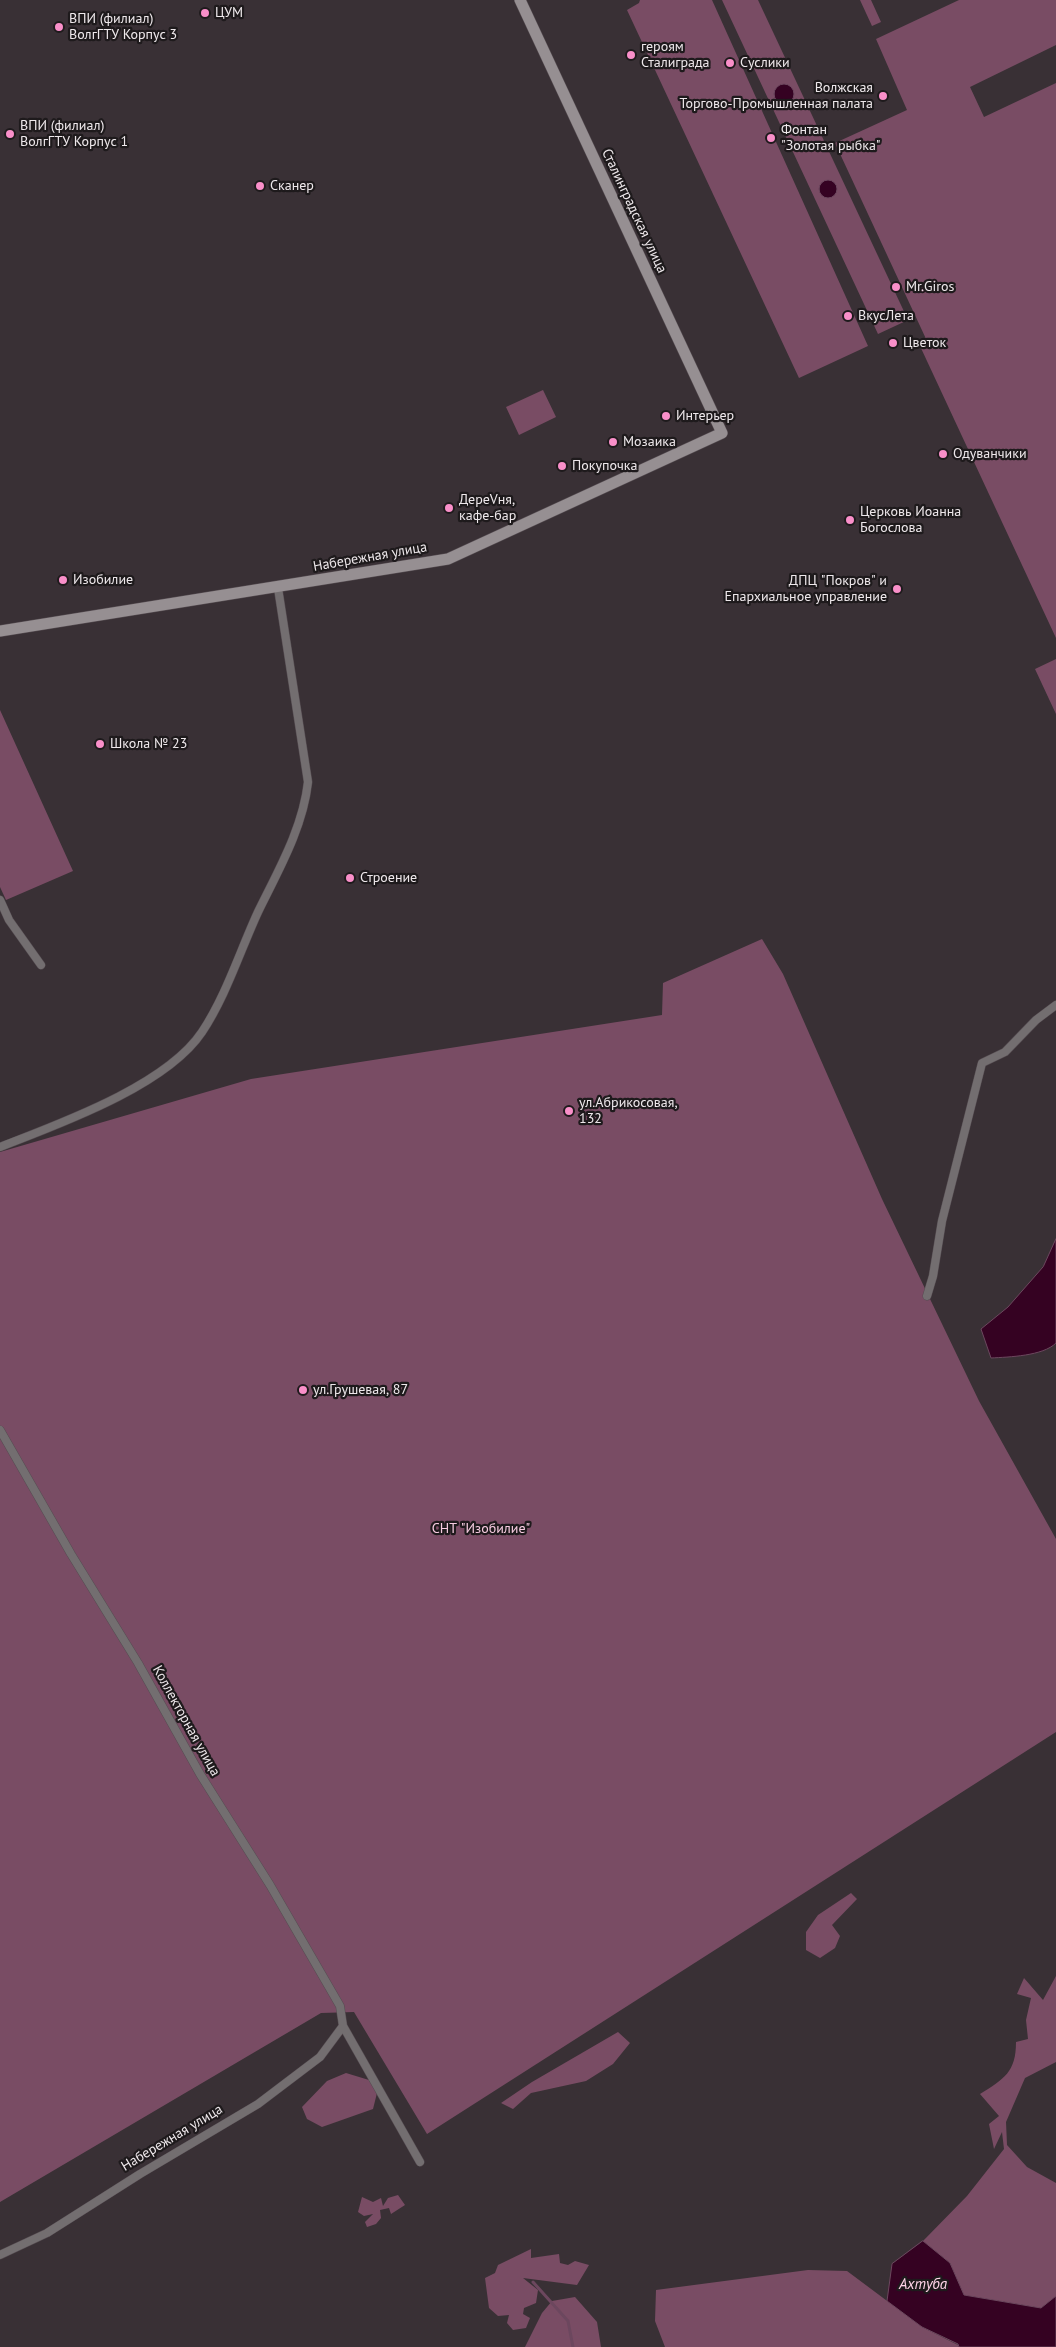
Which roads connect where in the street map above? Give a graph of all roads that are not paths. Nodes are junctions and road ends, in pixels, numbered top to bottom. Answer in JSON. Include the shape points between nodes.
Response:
{"nodes":[{"id":1,"x":520,"y":0,"type":"edge"},
{"id":2,"x":722,"y":433,"type":"joint"},
{"id":3,"x":278,"y":588,"type":"junction"},
{"id":4,"x":0,"y":632,"type":"edge"},
{"id":5,"x":0,"y":900,"type":"edge"},
{"id":6,"x":41,"y":965,"type":"dead end"},
{"id":7,"x":1056,"y":1005,"type":"edge"},
{"id":8,"x":0,"y":1147,"type":"edge"},
{"id":9,"x":927,"y":1296,"type":"dead end"},
{"id":10,"x":0,"y":1430,"type":"edge"},
{"id":11,"x":344,"y":2026,"type":"junction"},
{"id":12,"x":420,"y":2162,"type":"dead end"},
{"id":13,"x":0,"y":2255,"type":"edge"}],
"edges":[{"from":1,"to":2,"type":"street","name":"Сталинградская улица"},
{"from":2,"to":3,"type":"street","name":"Набережная улица","via":[[448,560]]},
{"from":3,"to":4,"type":"street","name":"Набережная улица"},
{"from":3,"to":8,"type":"street","via":[[308,782],[305,805],[221,997],[202,1032],[170,1065],[103,1105]]},
{"from":5,"to":6,"type":"street"},
{"from":7,"to":9,"type":"street","via":[[1004,1052],[982,1063],[942,1221]]},
{"from":10,"to":11,"type":"street","name":"Коллекторная улица","via":[[138,1662],[200,1774],[270,1885],[340,2006]]},
{"from":11,"to":12,"type":"street","name":"Коллекторная улица"},
{"from":11,"to":13,"type":"street","name":"Набережная улица","via":[[320,2057],[258,2104],[47,2233]]}]}
